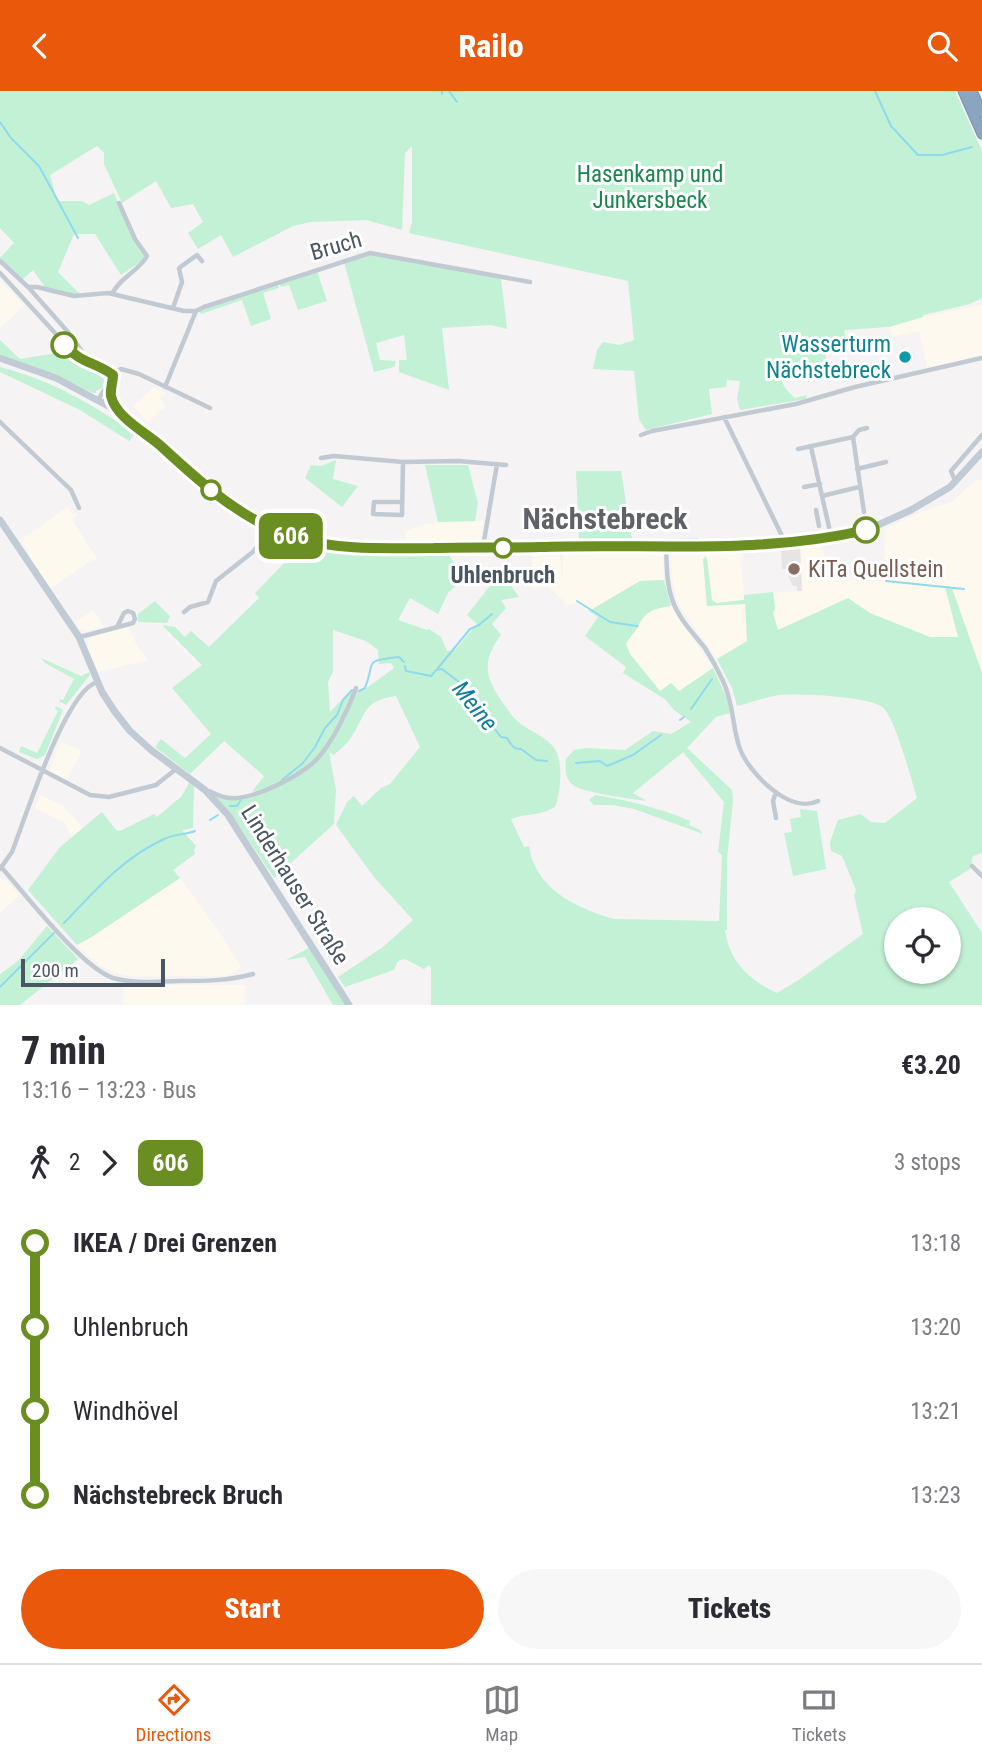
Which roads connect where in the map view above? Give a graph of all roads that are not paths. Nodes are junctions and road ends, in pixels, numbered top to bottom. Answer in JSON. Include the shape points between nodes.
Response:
{"nodes":[{"id":1,"x":962,"y":91,"type":"edge"},
{"id":2,"x":972,"y":91,"type":"edge"},
{"id":3,"x":982,"y":113,"type":"edge"},
{"id":4,"x":982,"y":134,"type":"edge"},
{"id":5,"x":119,"y":203,"type":"dead end"},
{"id":6,"x":0,"y":261,"type":"edge"},
{"id":7,"x":202,"y":261,"type":"dead end"},
{"id":8,"x":0,"y":273,"type":"edge"},
{"id":9,"x":530,"y":282,"type":"dead end"},
{"id":10,"x":28,"y":287,"type":"junction"},
{"id":11,"x":112,"y":294,"type":"junction"},
{"id":12,"x":173,"y":309,"type":"junction"},
{"id":13,"x":196,"y":311,"type":"junction"},
{"id":14,"x":0,"y":358,"type":"edge"},
{"id":15,"x":982,"y":358,"type":"edge"},
{"id":16,"x":93,"y":365,"type":"junction"},
{"id":17,"x":110,"y":373,"type":"junction"},
{"id":18,"x":165,"y":387,"type":"junction"},
{"id":19,"x":110,"y":392,"type":"junction"},
{"id":20,"x":100,"y":401,"type":"junction"},
{"id":21,"x":210,"y":408,"type":"dead end"},
{"id":22,"x":123,"y":416,"type":"junction"},
{"id":23,"x":724,"y":417,"type":"junction"},
{"id":24,"x":0,"y":422,"type":"edge"},
{"id":25,"x":867,"y":428,"type":"dead end"},
{"id":26,"x":642,"y":435,"type":"dead end"},
{"id":27,"x":982,"y":435,"type":"edge"},
{"id":28,"x":853,"y":437,"type":"junction"},
{"id":29,"x":811,"y":447,"type":"junction"},
{"id":30,"x":798,"y":449,"type":"dead end"},
{"id":31,"x":982,"y":452,"type":"edge"},
{"id":32,"x":321,"y":458,"type":"dead end"},
{"id":33,"x":403,"y":462,"type":"junction"},
{"id":34,"x":886,"y":462,"type":"dead end"},
{"id":35,"x":497,"y":464,"type":"junction"},
{"id":36,"x":506,"y":465,"type":"dead end"},
{"id":37,"x":857,"y":468,"type":"junction"},
{"id":38,"x":956,"y":481,"type":"junction"},
{"id":39,"x":820,"y":484,"type":"junction"},
{"id":40,"x":804,"y":487,"type":"dead end"},
{"id":41,"x":859,"y":487,"type":"junction"},
{"id":42,"x":822,"y":496,"type":"junction"},
{"id":43,"x":402,"y":502,"type":"junction"},
{"id":44,"x":79,"y":508,"type":"dead end"},
{"id":45,"x":864,"y":512,"type":"dead end"},
{"id":46,"x":826,"y":513,"type":"junction"},
{"id":47,"x":0,"y":520,"type":"edge"},
{"id":48,"x":819,"y":526,"type":"dead end"},
{"id":49,"x":269,"y":527,"type":"junction"},
{"id":50,"x":831,"y":537,"type":"junction"},
{"id":51,"x":786,"y":543,"type":"junction"},
{"id":52,"x":666,"y":546,"type":"junction"},
{"id":53,"x":483,"y":547,"type":"junction"},
{"id":54,"x":184,"y":612,"type":"dead end"},
{"id":55,"x":117,"y":627,"type":"dead end"},
{"id":56,"x":79,"y":637,"type":"junction"},
{"id":57,"x":97,"y":681,"type":"junction"},
{"id":58,"x":356,"y":688,"type":"dead end"},
{"id":59,"x":0,"y":748,"type":"edge"},
{"id":60,"x":176,"y":769,"type":"junction"},
{"id":61,"x":44,"y":770,"type":"junction"},
{"id":62,"x":205,"y":790,"type":"junction"},
{"id":63,"x":776,"y":792,"type":"junction"},
{"id":64,"x":818,"y":801,"type":"dead end"},
{"id":65,"x":775,"y":818,"type":"dead end"},
{"id":66,"x":972,"y":866,"type":"dead end"},
{"id":67,"x":1,"y":869,"type":"edge"},
{"id":68,"x":982,"y":876,"type":"edge"},
{"id":69,"x":253,"y":974,"type":"dead end"},
{"id":70,"x":348,"y":1005,"type":"edge"}],
"edges":[{"from":1,"to":4,"type":"highway"},
{"from":2,"to":3,"type":"highway"},
{"from":5,"to":11,"type":"street","via":[[147,255]]},
{"from":6,"to":10,"type":"street"},
{"from":7,"to":12,"type":"street","via":[[197,255],[179,268],[182,282]]},
{"from":8,"to":16,"type":"street","via":[[71,352]]},
{"from":9,"to":13,"type":"street","name":"Bruch","via":[[370,253]]},
{"from":10,"to":11,"type":"street","name":"Bruch","via":[[74,296]]},
{"from":10,"to":16,"type":"street"},
{"from":11,"to":12,"type":"street","name":"Bruch"},
{"from":12,"to":13,"type":"street","name":"Bruch"},
{"from":13,"to":18,"type":"street"},
{"from":14,"to":20,"type":"main road"},
{"from":15,"to":23,"type":"street"},
{"from":16,"to":17,"type":"street"},
{"from":17,"to":18,"type":"street","via":[[128,370]]},
{"from":17,"to":19,"type":"street"},
{"from":17,"to":20,"type":"street"},
{"from":18,"to":21,"type":"street"},
{"from":19,"to":20,"type":"street","via":[[107,400]]},
{"from":19,"to":22,"type":"street"},
{"from":20,"to":22,"type":"main road"},
{"from":22,"to":49,"type":"main road","via":[[204,485]]},
{"from":23,"to":26,"type":"street"},
{"from":23,"to":51,"type":"street"},
{"from":24,"to":44,"type":"street","via":[[71,490]]},
{"from":25,"to":28,"type":"street"},
{"from":27,"to":38,"type":"street","via":[[951,471]]},
{"from":28,"to":29,"type":"street"},
{"from":28,"to":37,"type":"street"},
{"from":29,"to":30,"type":"street"},
{"from":29,"to":39,"type":"street"},
{"from":31,"to":38,"type":"main road"},
{"from":32,"to":33,"type":"street"},
{"from":33,"to":35,"type":"street"},
{"from":33,"to":43,"type":"street"},
{"from":34,"to":37,"type":"street"},
{"from":35,"to":36,"type":"street"},
{"from":35,"to":53,"type":"street"},
{"from":37,"to":41,"type":"street"},
{"from":38,"to":50,"type":"main road","via":[[875,527]]},
{"from":39,"to":40,"type":"street"},
{"from":39,"to":42,"type":"street"},
{"from":41,"to":42,"type":"street"},
{"from":41,"to":45,"type":"street"},
{"from":42,"to":46,"type":"street"},
{"from":43,"to":43,"type":"street","via":[[402,515],[373,514],[374,502]]},
{"from":46,"to":48,"type":"street","via":[[816,513]]},
{"from":46,"to":50,"type":"street"},
{"from":47,"to":56,"type":"main road","name":"Linderhauser Straße"},
{"from":49,"to":53,"type":"main road","via":[[311,541],[359,547]]},
{"from":49,"to":54,"type":"street","via":[[254,551],[218,578],[208,602]]},
{"from":50,"to":51,"type":"main road"},
{"from":51,"to":52,"type":"main road"},
{"from":52,"to":53,"type":"main road"},
{"from":52,"to":63,"type":"street","via":[[672,600],[728,692],[742,754]]},
{"from":55,"to":56,"type":"street"},
{"from":56,"to":57,"type":"main road","name":"Linderhauser Straße"},
{"from":57,"to":60,"type":"main road","name":"Linderhauser Straße","via":[[130,731]]},
{"from":57,"to":61,"type":"street","via":[[86,686],[72,705]]},
{"from":58,"to":62,"type":"street","name":"Linderhauser Straße","via":[[324,751],[309,767],[271,788],[236,798]]},
{"from":59,"to":61,"type":"street"},
{"from":60,"to":61,"type":"street","via":[[156,785],[109,797],[90,795]]},
{"from":60,"to":62,"type":"main road","name":"Linderhauser Straße"},
{"from":61,"to":67,"type":"street"},
{"from":62,"to":70,"type":"main road","name":"Linderhauser Straße","via":[[229,815]]},
{"from":63,"to":64,"type":"street","via":[[803,805]]},
{"from":63,"to":65,"type":"street"},
{"from":66,"to":68,"type":"street"},
{"from":67,"to":69,"type":"street","via":[[84,959],[105,974],[144,982],[232,980]]}]}
